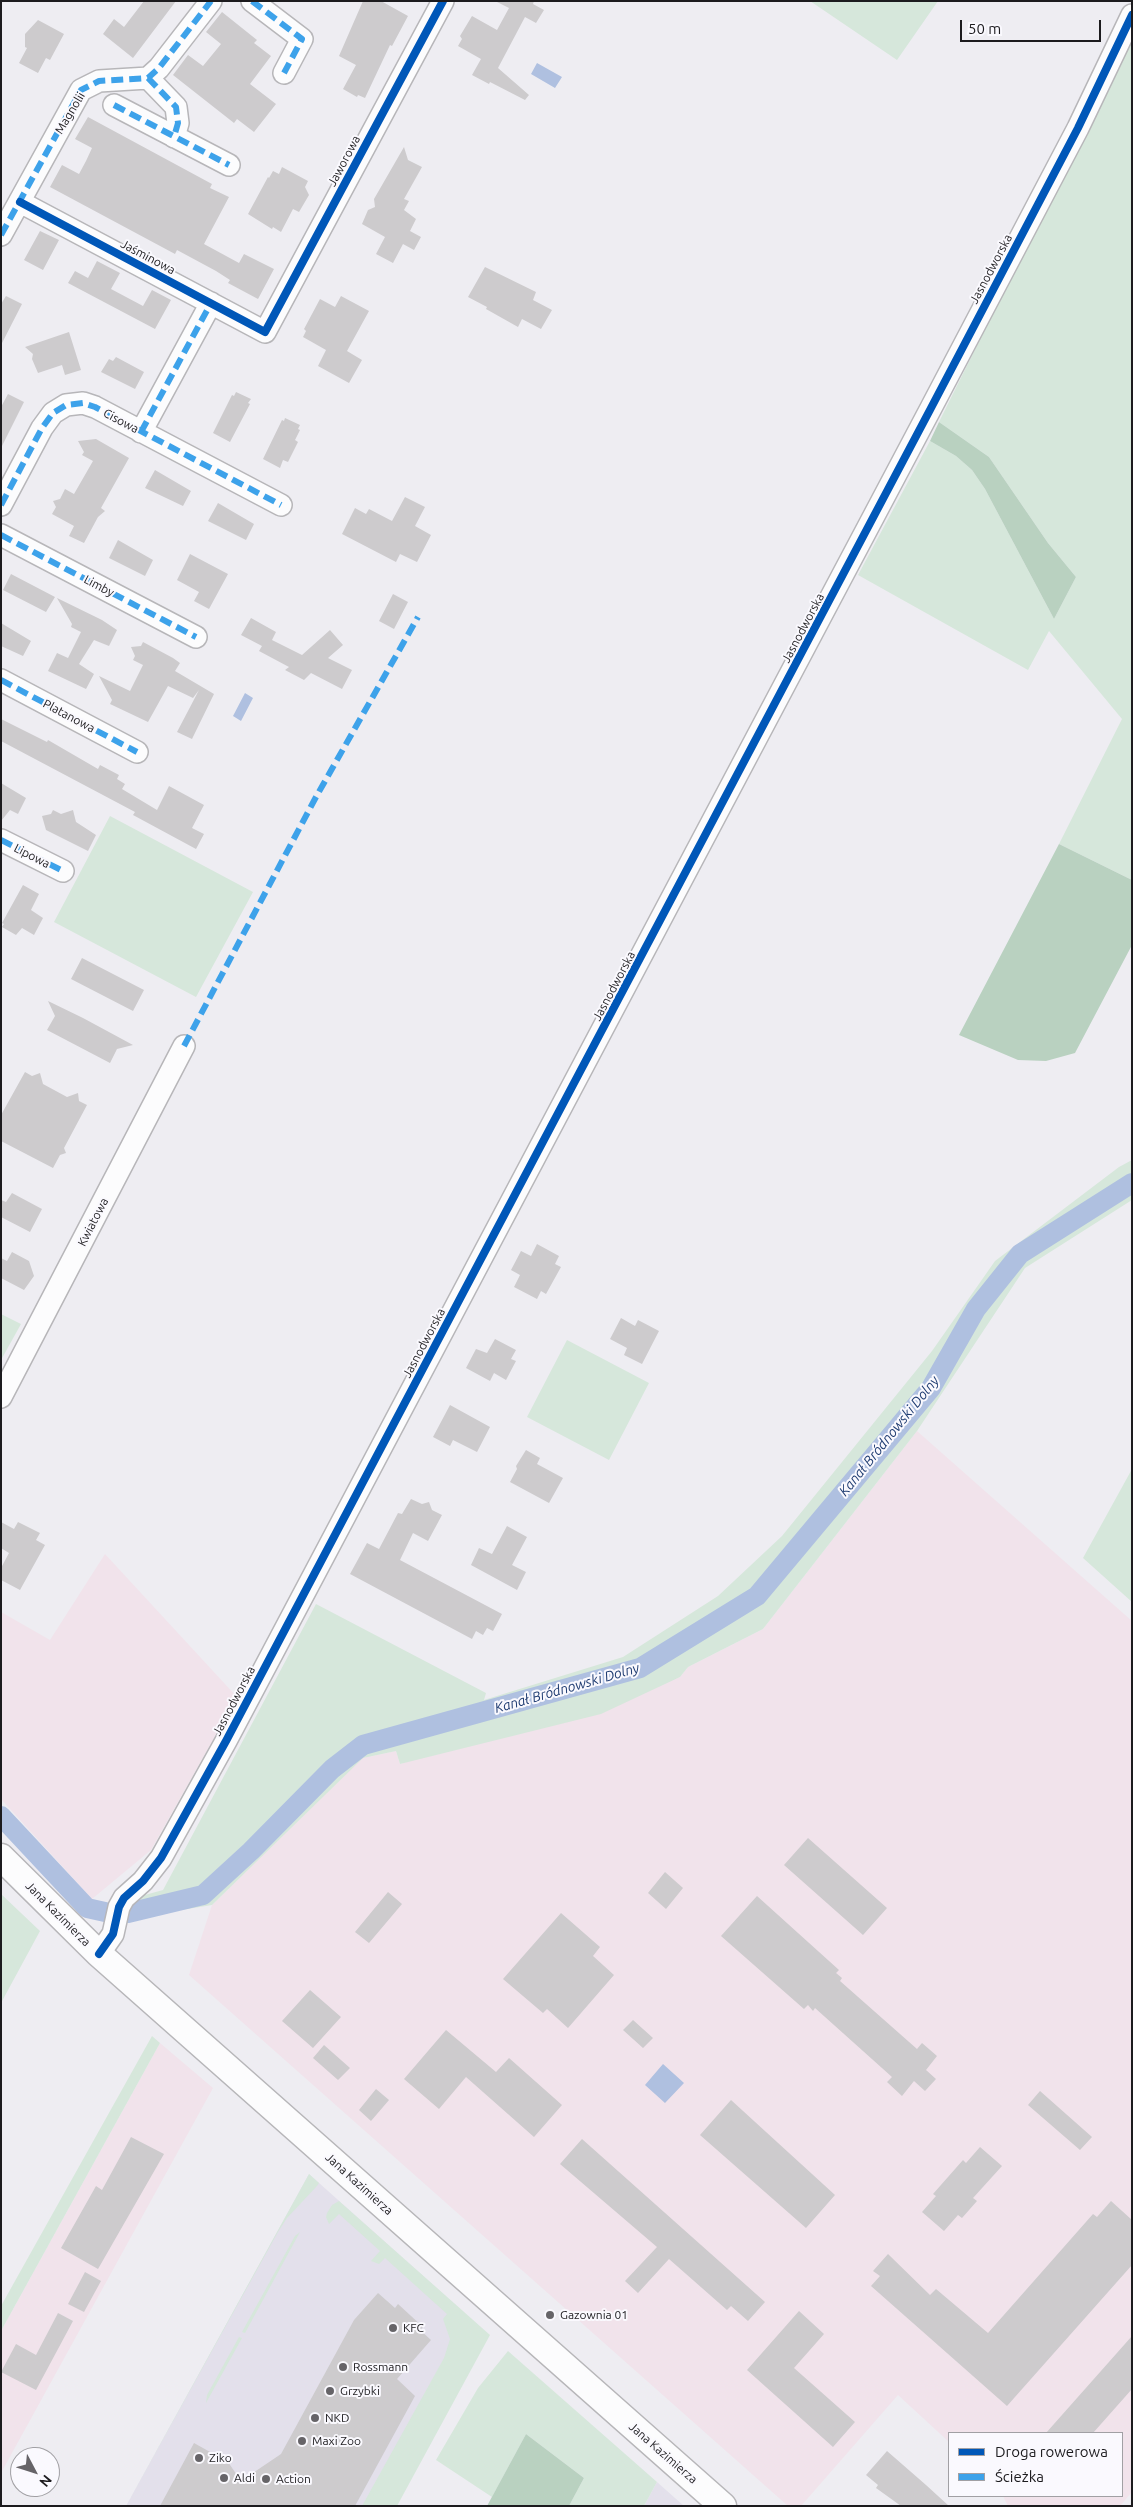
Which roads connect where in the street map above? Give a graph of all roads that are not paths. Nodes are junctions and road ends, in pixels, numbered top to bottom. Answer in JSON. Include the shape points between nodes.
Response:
{"nodes":[{"id":1,"x":211,"y":1,"type":"edge"},
{"id":2,"x":252,"y":1,"type":"edge"},
{"id":3,"x":443,"y":1,"type":"edge"},
{"id":4,"x":1132,"y":15,"type":"edge"},
{"id":5,"x":284,"y":73,"type":"dead end"},
{"id":6,"x":148,"y":78,"type":"junction"},
{"id":7,"x":114,"y":105,"type":"dead end"},
{"id":8,"x":174,"y":136,"type":"junction"},
{"id":9,"x":229,"y":165,"type":"dead end"},
{"id":10,"x":20,"y":202,"type":"junction"},
{"id":11,"x":1,"y":235,"type":"edge"},
{"id":12,"x":211,"y":303,"type":"junction"},
{"id":13,"x":265,"y":332,"type":"joint"},
{"id":14,"x":142,"y":432,"type":"junction"},
{"id":15,"x":281,"y":504,"type":"dead end"},
{"id":16,"x":1,"y":505,"type":"edge"},
{"id":17,"x":1,"y":535,"type":"edge"},
{"id":18,"x":196,"y":637,"type":"dead end"},
{"id":19,"x":1,"y":680,"type":"edge"},
{"id":20,"x":137,"y":752,"type":"dead end"},
{"id":21,"x":1,"y":840,"type":"edge"},
{"id":22,"x":63,"y":871,"type":"dead end"},
{"id":23,"x":184,"y":1046,"type":"dead end"},
{"id":24,"x":1,"y":1397,"type":"edge"},
{"id":25,"x":1,"y":1857,"type":"edge"},
{"id":26,"x":99,"y":1954,"type":"junction"},
{"id":27,"x":723,"y":2506,"type":"edge"}],
"edges":[{"from":1,"to":6,"type":"street"},
{"from":2,"to":5,"type":"street","via":[[302,40]]},
{"from":3,"to":13,"type":"street","name":"Jaworowa"},
{"from":4,"to":26,"type":"street","name":"Jasnodworska","via":[[1078,128],[932,408],[221,1750],[161,1858],[118,1907],[113,1934]]},
{"from":6,"to":8,"type":"street","via":[[176,108],[178,124]]},
{"from":6,"to":10,"type":"street","name":"Magnolii","via":[[99,81],[81,90]]},
{"from":7,"to":8,"type":"street"},
{"from":8,"to":9,"type":"street"},
{"from":10,"to":11,"type":"street","name":"Magnolii"},
{"from":10,"to":12,"type":"street","name":"Jaśminowa"},
{"from":12,"to":13,"type":"street","name":"Jaśminowa"},
{"from":12,"to":14,"type":"street"},
{"from":14,"to":15,"type":"street","name":"Cisowa"},
{"from":14,"to":16,"type":"street","name":"Cisowa","via":[[95,407],[83,403],[66,405],[53,413],[42,428]]},
{"from":17,"to":18,"type":"street","name":"Limby"},
{"from":19,"to":20,"type":"street","name":"Platanowa"},
{"from":21,"to":22,"type":"street","name":"Lipowa"},
{"from":23,"to":24,"type":"street","name":"Kwiatowa"},
{"from":25,"to":26,"type":"main road","name":"Jana Kazimierza"},
{"from":26,"to":27,"type":"main road","name":"Jana Kazimierza"}]}
